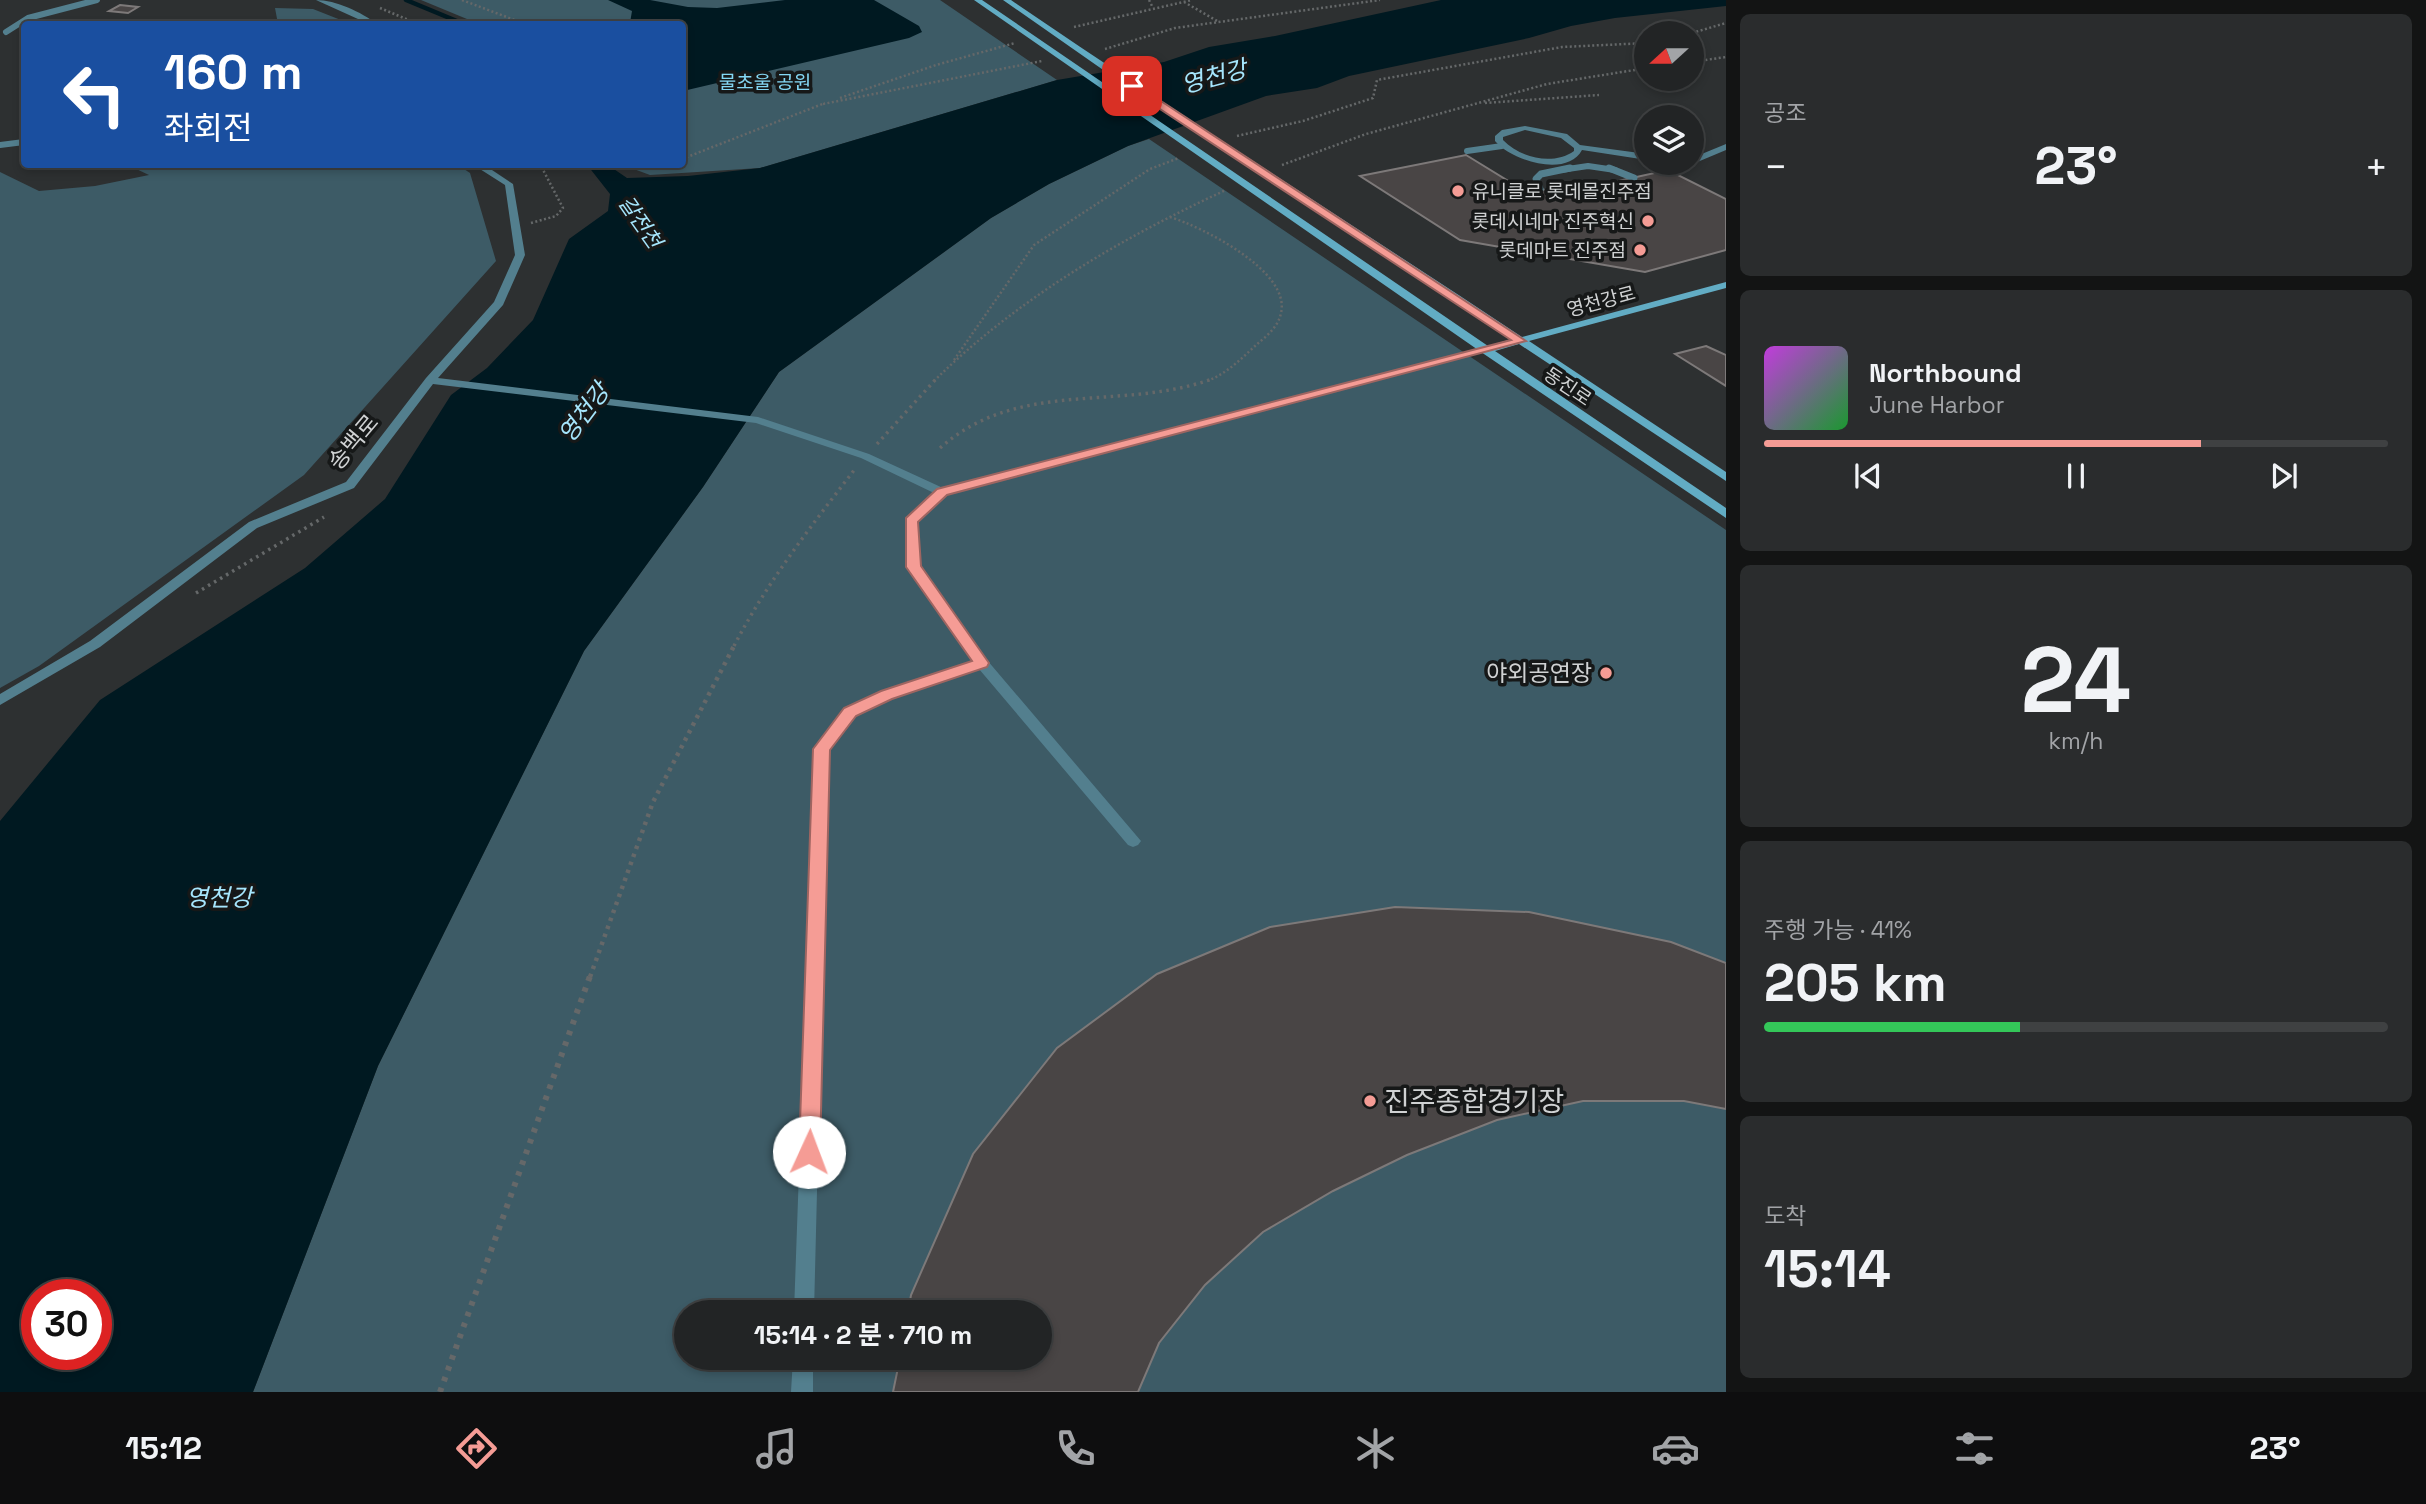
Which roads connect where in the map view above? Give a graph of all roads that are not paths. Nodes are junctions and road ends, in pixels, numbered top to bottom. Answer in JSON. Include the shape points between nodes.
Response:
{"nodes":[{"id":1,"x":97,"y":0,"type":"edge"},
{"id":2,"x":319,"y":0,"type":"edge"},
{"id":3,"x":977,"y":0,"type":"edge"},
{"id":4,"x":1006,"y":0,"type":"edge"},
{"id":5,"x":23,"y":21,"type":"edge"},
{"id":6,"x":368,"y":21,"type":"edge"},
{"id":7,"x":21,"y":22,"type":"edge"},
{"id":8,"x":6,"y":32,"type":"dead end"},
{"id":9,"x":21,"y":142,"type":"edge"},
{"id":10,"x":0,"y":145,"type":"edge"},
{"id":11,"x":1502,"y":146,"type":"junction"},
{"id":12,"x":1578,"y":147,"type":"junction"},
{"id":13,"x":1726,"y":147,"type":"edge"},
{"id":14,"x":1467,"y":151,"type":"dead end"},
{"id":15,"x":1711,"y":154,"type":"junction"},
{"id":16,"x":1634,"y":155,"type":"edge"},
{"id":17,"x":1704,"y":156,"type":"edge"},
{"id":18,"x":1544,"y":160,"type":"junction"},
{"id":19,"x":1726,"y":161,"type":"edge"},
{"id":20,"x":483,"y":168,"type":"edge"},
{"id":21,"x":1548,"y":173,"type":"junction"},
{"id":22,"x":1634,"y":178,"type":"dead end"},
{"id":23,"x":1540,"y":189,"type":"dead end"},
{"id":24,"x":1726,"y":285,"type":"edge"},
{"id":25,"x":1520,"y":341,"type":"junction"},
{"id":26,"x":1485,"y":350,"type":"junction"},
{"id":27,"x":430,"y":380,"type":"junction"},
{"id":28,"x":1726,"y":477,"type":"edge"},
{"id":29,"x":942,"y":492,"type":"junction"},
{"id":30,"x":1726,"y":514,"type":"edge"},
{"id":31,"x":982,"y":663,"type":"junction"},
{"id":32,"x":0,"y":700,"type":"edge"},
{"id":33,"x":1133,"y":841,"type":"dead end"},
{"id":34,"x":804,"y":1300,"type":"edge"},
{"id":35,"x":803,"y":1370,"type":"edge"},
{"id":36,"x":802,"y":1392,"type":"edge"}],
"edges":[{"from":1,"to":5,"type":"lane"},
{"from":2,"to":6,"type":"street"},
{"from":3,"to":26,"type":"street","name":"동진로"},
{"from":4,"to":25,"type":"street","name":"동진로"},
{"from":7,"to":8,"type":"lane"},
{"from":9,"to":10,"type":"lane"},
{"from":11,"to":12,"type":"street","via":[[1499,136],[1504,132],[1525,128],[1552,132]]},
{"from":11,"to":14,"type":"lane"},
{"from":11,"to":18,"type":"street"},
{"from":12,"to":16,"type":"street"},
{"from":12,"to":18,"type":"street","via":[[1567,159]]},
{"from":13,"to":15,"type":"street"},
{"from":15,"to":17,"type":"street"},
{"from":15,"to":19,"type":"street"},
{"from":18,"to":21,"type":"lane"},
{"from":20,"to":27,"type":"street","name":"송백로","via":[[509,184],[520,255],[499,303]]},
{"from":21,"to":22,"type":"lane","via":[[1593,164]]},
{"from":21,"to":23,"type":"lane","via":[[1536,179]]},
{"from":24,"to":25,"type":"street","name":"영천강로"},
{"from":25,"to":26,"type":"street","name":"영천강로"},
{"from":25,"to":28,"type":"street","name":"동진로"},
{"from":26,"to":29,"type":"street"},
{"from":26,"to":30,"type":"street","name":"동진로"},
{"from":27,"to":29,"type":"street","via":[[758,420],[865,456]]},
{"from":27,"to":32,"type":"street","name":"송백로","via":[[350,485],[253,525],[95,645]]},
{"from":29,"to":31,"type":"street","via":[[911,521],[914,567]]},
{"from":31,"to":33,"type":"street"},
{"from":31,"to":34,"type":"street","via":[[850,712],[821,749]]},
{"from":35,"to":36,"type":"street"}]}
